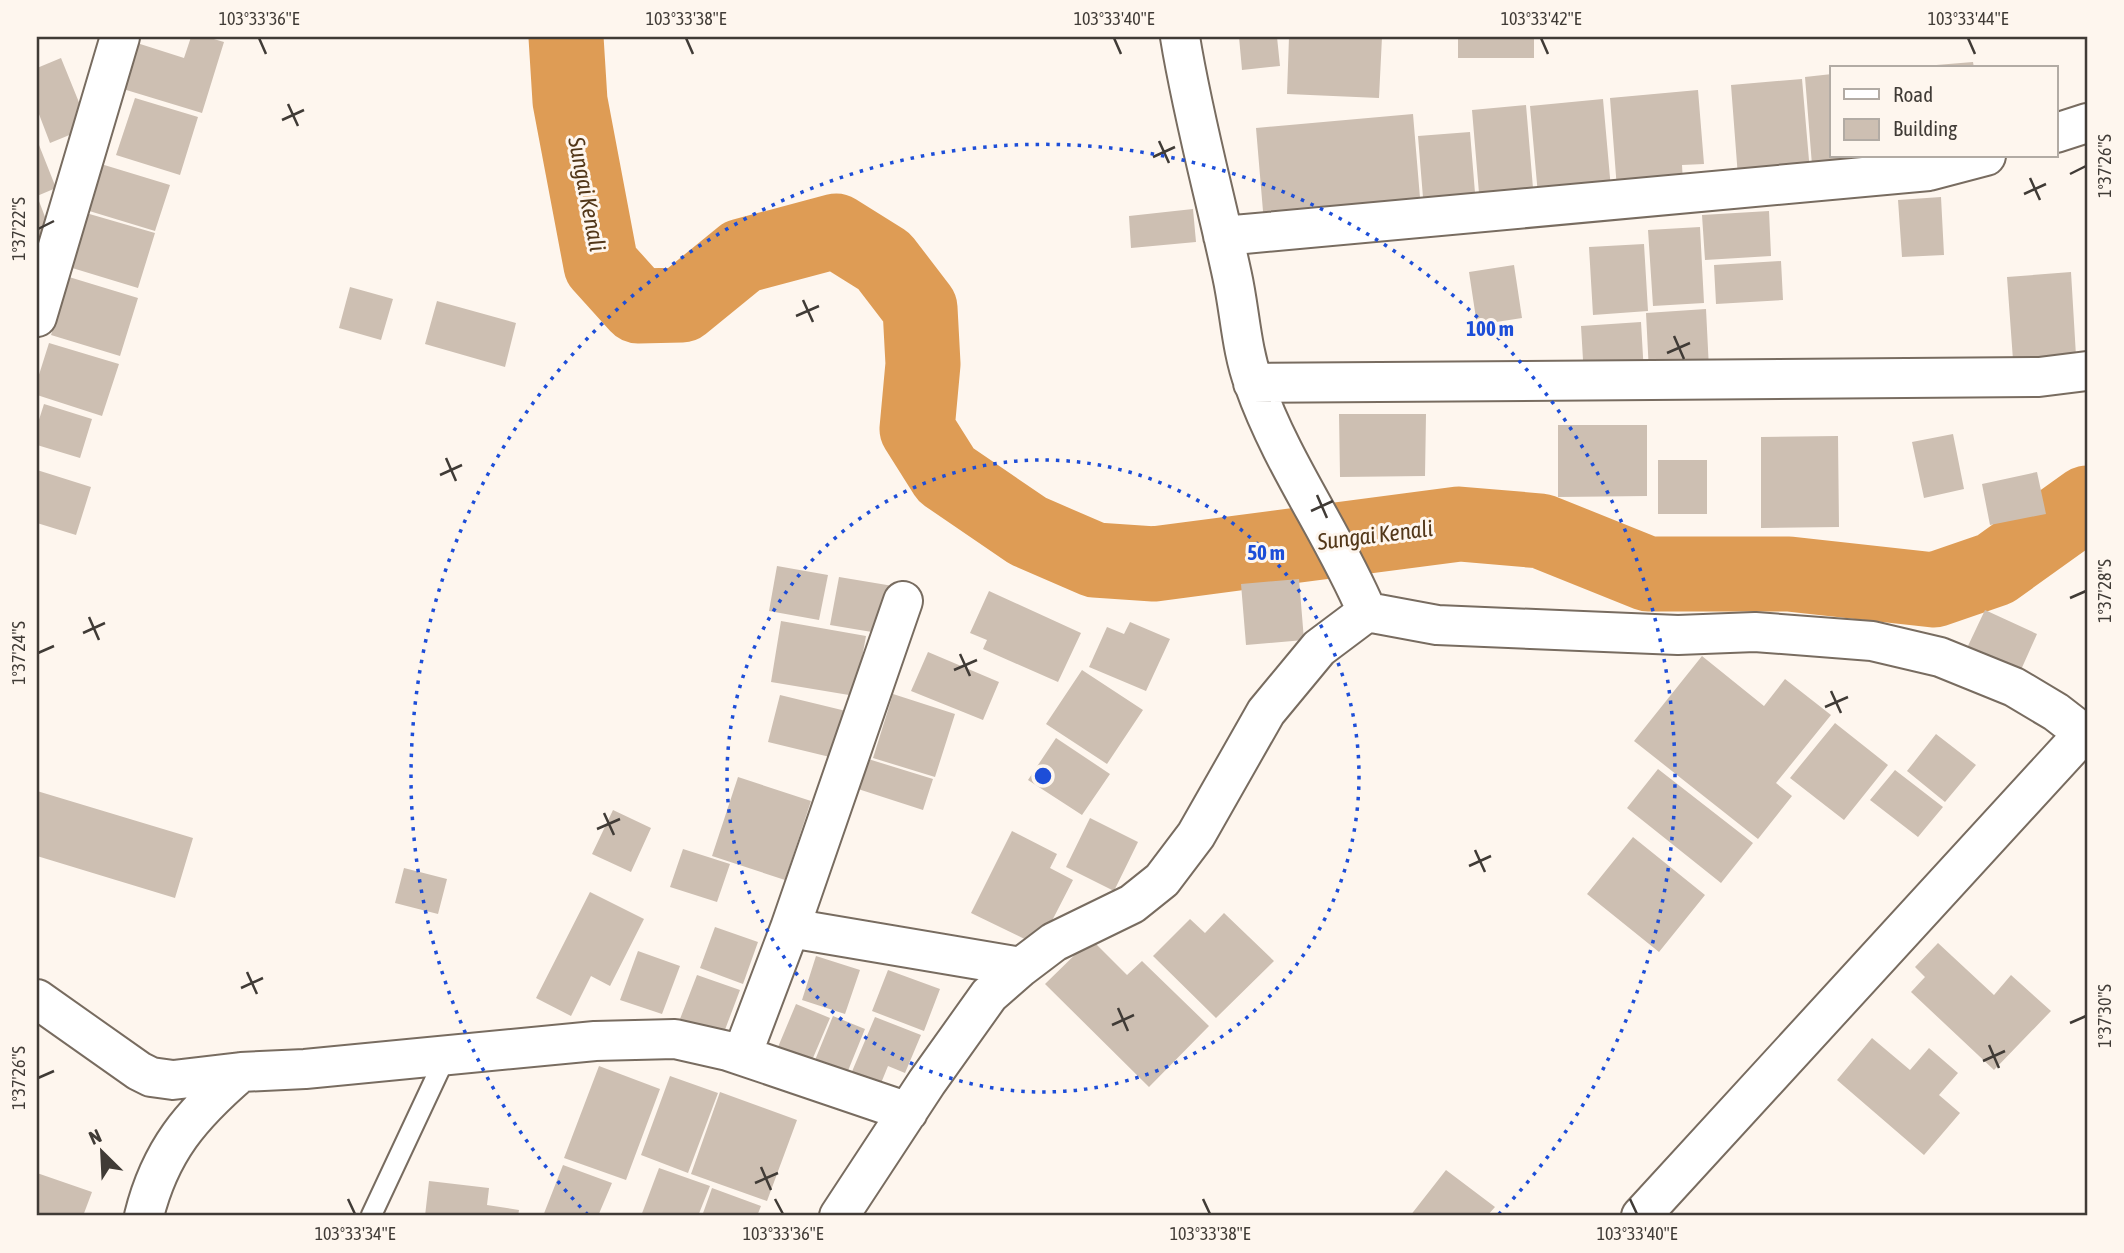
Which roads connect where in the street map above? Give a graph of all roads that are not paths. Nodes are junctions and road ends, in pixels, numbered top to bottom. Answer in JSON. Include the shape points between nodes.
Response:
{"nodes":[{"id":1,"x":120,"y":37,"type":"edge"},
{"id":2,"x":1180,"y":37,"type":"edge"},
{"id":3,"x":2087,"y":123,"type":"edge"},
{"id":4,"x":2058,"y":132,"type":"edge"},
{"id":5,"x":1979,"y":158,"type":"edge"},
{"id":6,"x":1223,"y":236,"type":"junction"},
{"id":7,"x":37,"y":317,"type":"edge"},
{"id":8,"x":2087,"y":370,"type":"edge"},
{"id":9,"x":1253,"y":383,"type":"junction"},
{"id":10,"x":1361,"y":596,"type":"junction"},
{"id":11,"x":903,"y":601,"type":"dead end"},
{"id":12,"x":2086,"y":735,"type":"edge"},
{"id":13,"x":790,"y":928,"type":"junction"},
{"id":14,"x":1021,"y":967,"type":"junction"},
{"id":15,"x":37,"y":999,"type":"edge"},
{"id":16,"x":742,"y":1055,"type":"junction"},
{"id":17,"x":446,"y":1056,"type":"junction"},
{"id":18,"x":241,"y":1072,"type":"junction"},
{"id":19,"x":908,"y":1112,"type":"junction"},
{"id":20,"x":144,"y":1216,"type":"edge"},
{"id":21,"x":371,"y":1216,"type":"edge"},
{"id":22,"x":839,"y":1216,"type":"edge"},
{"id":23,"x":1641,"y":1216,"type":"edge"}],
"edges":[{"from":1,"to":7,"type":"street"},
{"from":2,"to":6,"type":"street"},
{"from":3,"to":4,"type":"street"},
{"from":5,"to":6,"type":"street","via":[[1930,171]]},
{"from":6,"to":9,"type":"street"},
{"from":8,"to":9,"type":"street","via":[[2039,377]]},
{"from":9,"to":10,"type":"street","via":[[1286,457]]},
{"from":10,"to":12,"type":"street","via":[[1437,625],[1678,635],[1755,632],[1872,641],[1940,657],[2014,687]]},
{"from":10,"to":14,"type":"street","via":[[1266,712],[1196,835],[1162,880],[1132,904],[1054,942]]},
{"from":11,"to":13,"type":"street"},
{"from":12,"to":23,"type":"street"},
{"from":13,"to":14,"type":"street"},
{"from":13,"to":16,"type":"street"},
{"from":14,"to":19,"type":"street","via":[[989,995]]},
{"from":15,"to":18,"type":"street","via":[[151,1077],[173,1080]]},
{"from":16,"to":17,"type":"street","via":[[675,1039],[647,1039]]},
{"from":16,"to":19,"type":"street"},
{"from":17,"to":18,"type":"street"},
{"from":17,"to":21,"type":"lane"},
{"from":18,"to":20,"type":"street","via":[[181,1130]]},
{"from":19,"to":22,"type":"street"}]}
